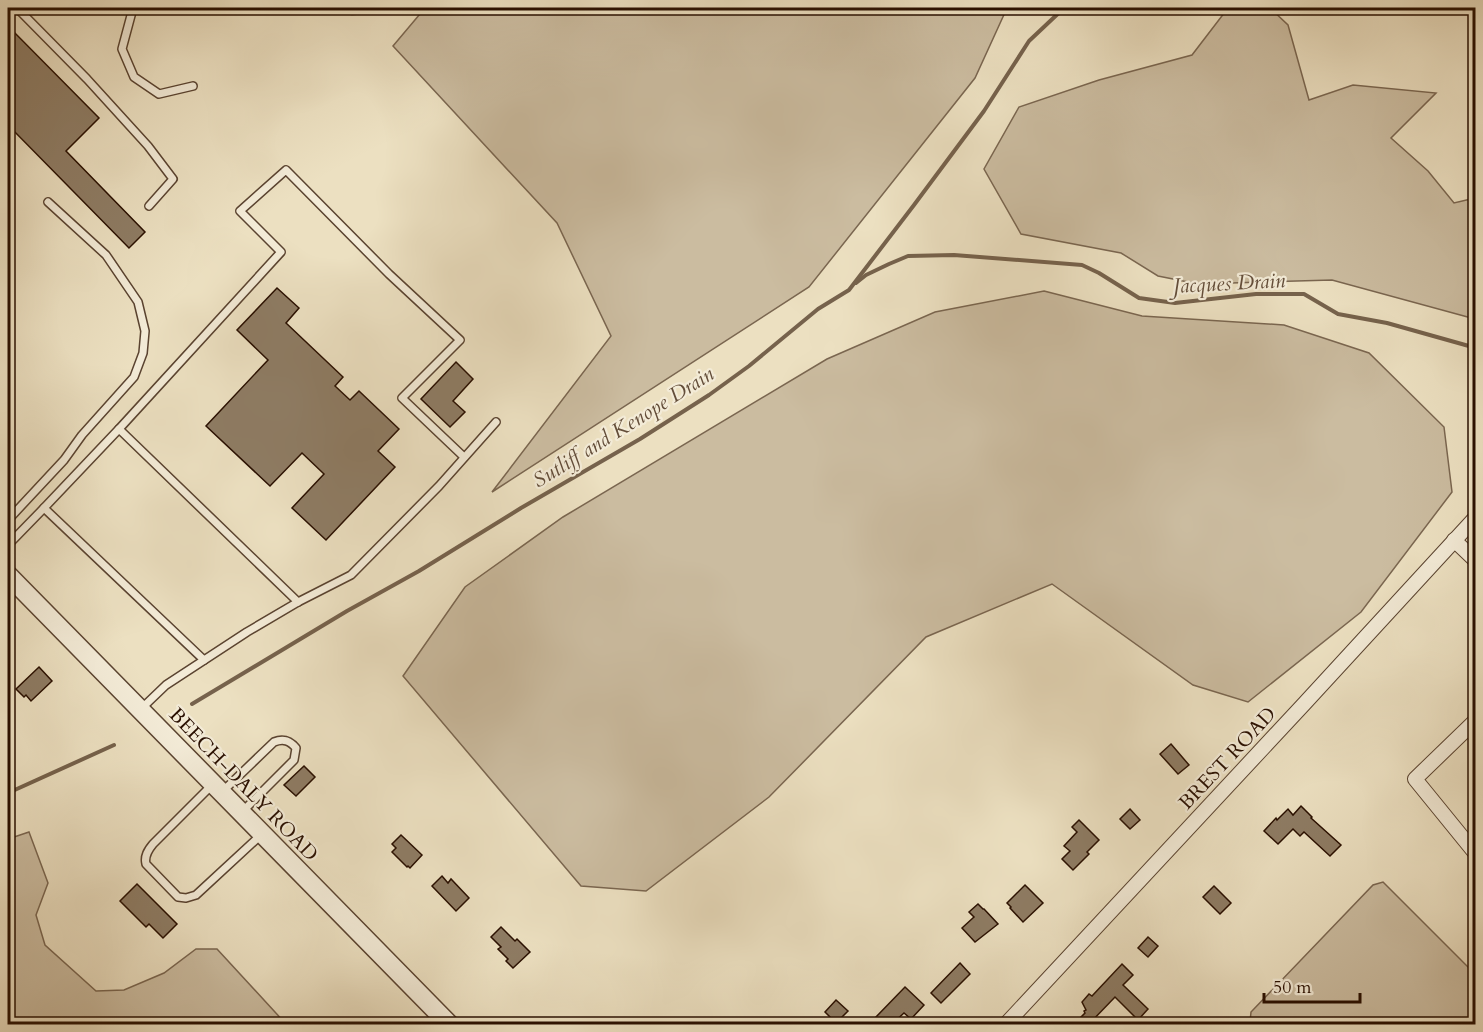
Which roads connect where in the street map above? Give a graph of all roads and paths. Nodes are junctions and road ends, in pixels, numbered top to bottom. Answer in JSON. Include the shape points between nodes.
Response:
{"nodes":[{"id":1,"x":17,"y":8,"type":"edge"},
{"id":2,"x":133,"y":8,"type":"edge"},
{"id":3,"x":342,"y":8,"type":"edge"},
{"id":4,"x":361,"y":8,"type":"edge"},
{"id":5,"x":194,"y":86,"type":"dead end"},
{"id":6,"x":48,"y":202,"type":"dead end"},
{"id":7,"x":149,"y":206,"type":"dead end"},
{"id":8,"x":496,"y":422,"type":"dead end"},
{"id":9,"x":119,"y":429,"type":"junction"},
{"id":10,"x":464,"y":457,"type":"junction"},
{"id":11,"x":44,"y":508,"type":"junction"},
{"id":12,"x":1476,"y":517,"type":"edge"},
{"id":13,"x":8,"y":520,"type":"edge"},
{"id":14,"x":1454,"y":540,"type":"junction"},
{"id":15,"x":8,"y":545,"type":"edge"},
{"id":16,"x":1476,"y":561,"type":"edge"},
{"id":17,"x":8,"y":574,"type":"edge"},
{"id":18,"x":298,"y":602,"type":"junction"},
{"id":19,"x":204,"y":660,"type":"junction"},
{"id":20,"x":140,"y":709,"type":"junction"},
{"id":21,"x":1476,"y":720,"type":"edge"},
{"id":22,"x":217,"y":788,"type":"junction"},
{"id":23,"x":241,"y":813,"type":"junction"},
{"id":24,"x":262,"y":834,"type":"junction"},
{"id":25,"x":1476,"y":854,"type":"edge"},
{"id":26,"x":449,"y":1024,"type":"edge"},
{"id":27,"x":1006,"y":1024,"type":"edge"}],
"edges":[{"from":1,"to":7,"type":"lane","via":[[148,146],[173,179]]},
{"from":2,"to":5,"type":"lane","via":[[122,49],[134,77],[159,94]]},
{"from":3,"to":4,"type":"lane"},
{"from":6,"to":13,"type":"lane","via":[[106,255],[138,302],[145,331],[143,353],[134,377]]},
{"from":8,"to":10,"type":"lane"},
{"from":9,"to":10,"type":"lane","via":[[281,252],[240,212],[286,170],[460,340],[402,398]]},
{"from":9,"to":11,"type":"lane"},
{"from":9,"to":18,"type":"lane"},
{"from":10,"to":18,"type":"lane","via":[[351,575]]},
{"from":11,"to":15,"type":"lane"},
{"from":11,"to":19,"type":"lane"},
{"from":12,"to":14,"type":"street","name":"BREST ROAD"},
{"from":14,"to":16,"type":"street"},
{"from":14,"to":27,"type":"street","name":"BREST ROAD"},
{"from":17,"to":20,"type":"street","name":"BEECH-DALY ROAD"},
{"from":18,"to":19,"type":"lane"},
{"from":19,"to":20,"type":"lane","via":[[166,685]]},
{"from":20,"to":22,"type":"street","name":"BEECH-DALY ROAD"},
{"from":21,"to":25,"type":"street","via":[[1415,779]]},
{"from":22,"to":23,"type":"street","name":"BEECH-DALY ROAD"},
{"from":22,"to":23,"type":"lane","via":[[274,742],[290,742],[296,748],[294,760]]},
{"from":22,"to":24,"type":"lane","via":[[147,851],[146,864],[171,891],[178,897],[196,895]]},
{"from":23,"to":24,"type":"street","name":"BEECH-DALY ROAD"},
{"from":24,"to":26,"type":"street","name":"BEECH-DALY ROAD"}]}
